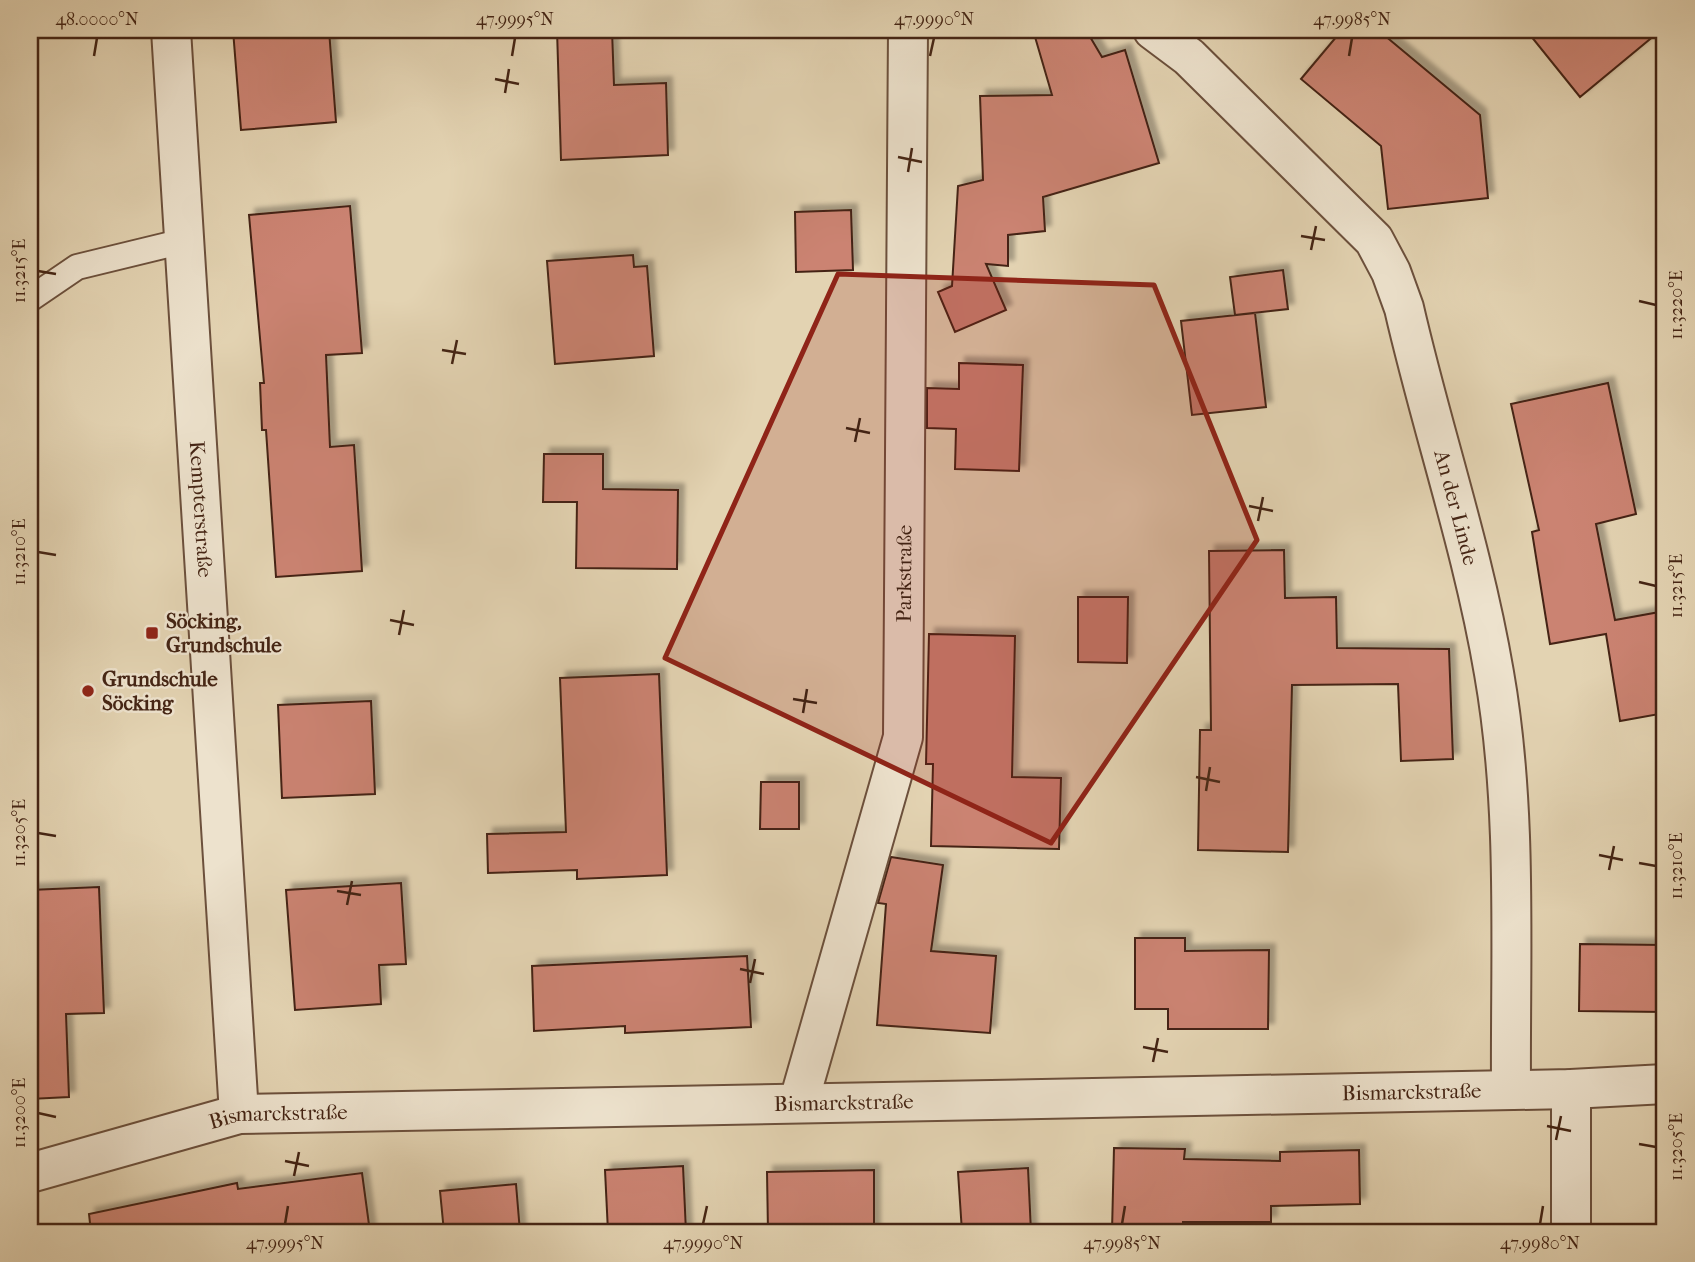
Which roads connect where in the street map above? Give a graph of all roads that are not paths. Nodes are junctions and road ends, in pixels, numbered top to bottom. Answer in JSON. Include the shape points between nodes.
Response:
{"nodes":[{"id":1,"x":171,"y":30,"type":"edge"},
{"id":2,"x":908,"y":30,"type":"edge"},
{"id":3,"x":1153,"y":30,"type":"edge"},
{"id":4,"x":184,"y":241,"type":"junction"},
{"id":5,"x":30,"y":299,"type":"edge"},
{"id":6,"x":1665,"y":1084,"type":"edge"},
{"id":7,"x":1571,"y":1088,"type":"junction"},
{"id":8,"x":1511,"y":1090,"type":"junction"},
{"id":9,"x":799,"y":1101,"type":"junction"},
{"id":10,"x":239,"y":1114,"type":"junction"},
{"id":11,"x":30,"y":1173,"type":"edge"},
{"id":12,"x":1571,"y":1232,"type":"edge"}],
"edges":[{"from":1,"to":4,"type":"street","name":"Kempterstraße"},
{"from":2,"to":9,"type":"street","name":"Parkstraße","via":[[903,737]]},
{"from":3,"to":8,"type":"street","name":"An der Linde","via":[[1189,57],[1374,240],[1404,308],[1494,673],[1508,821]]},
{"from":4,"to":5,"type":"lane","via":[[77,267]]},
{"from":4,"to":10,"type":"street","name":"Kempterstraße"},
{"from":6,"to":7,"type":"street","name":"Bismarckstraße"},
{"from":7,"to":8,"type":"street","name":"Bismarckstraße"},
{"from":7,"to":12,"type":"street"},
{"from":8,"to":9,"type":"street","name":"Bismarckstraße"},
{"from":9,"to":10,"type":"street","name":"Bismarckstraße"},
{"from":10,"to":11,"type":"street","name":"Bismarckstraße"}]}
